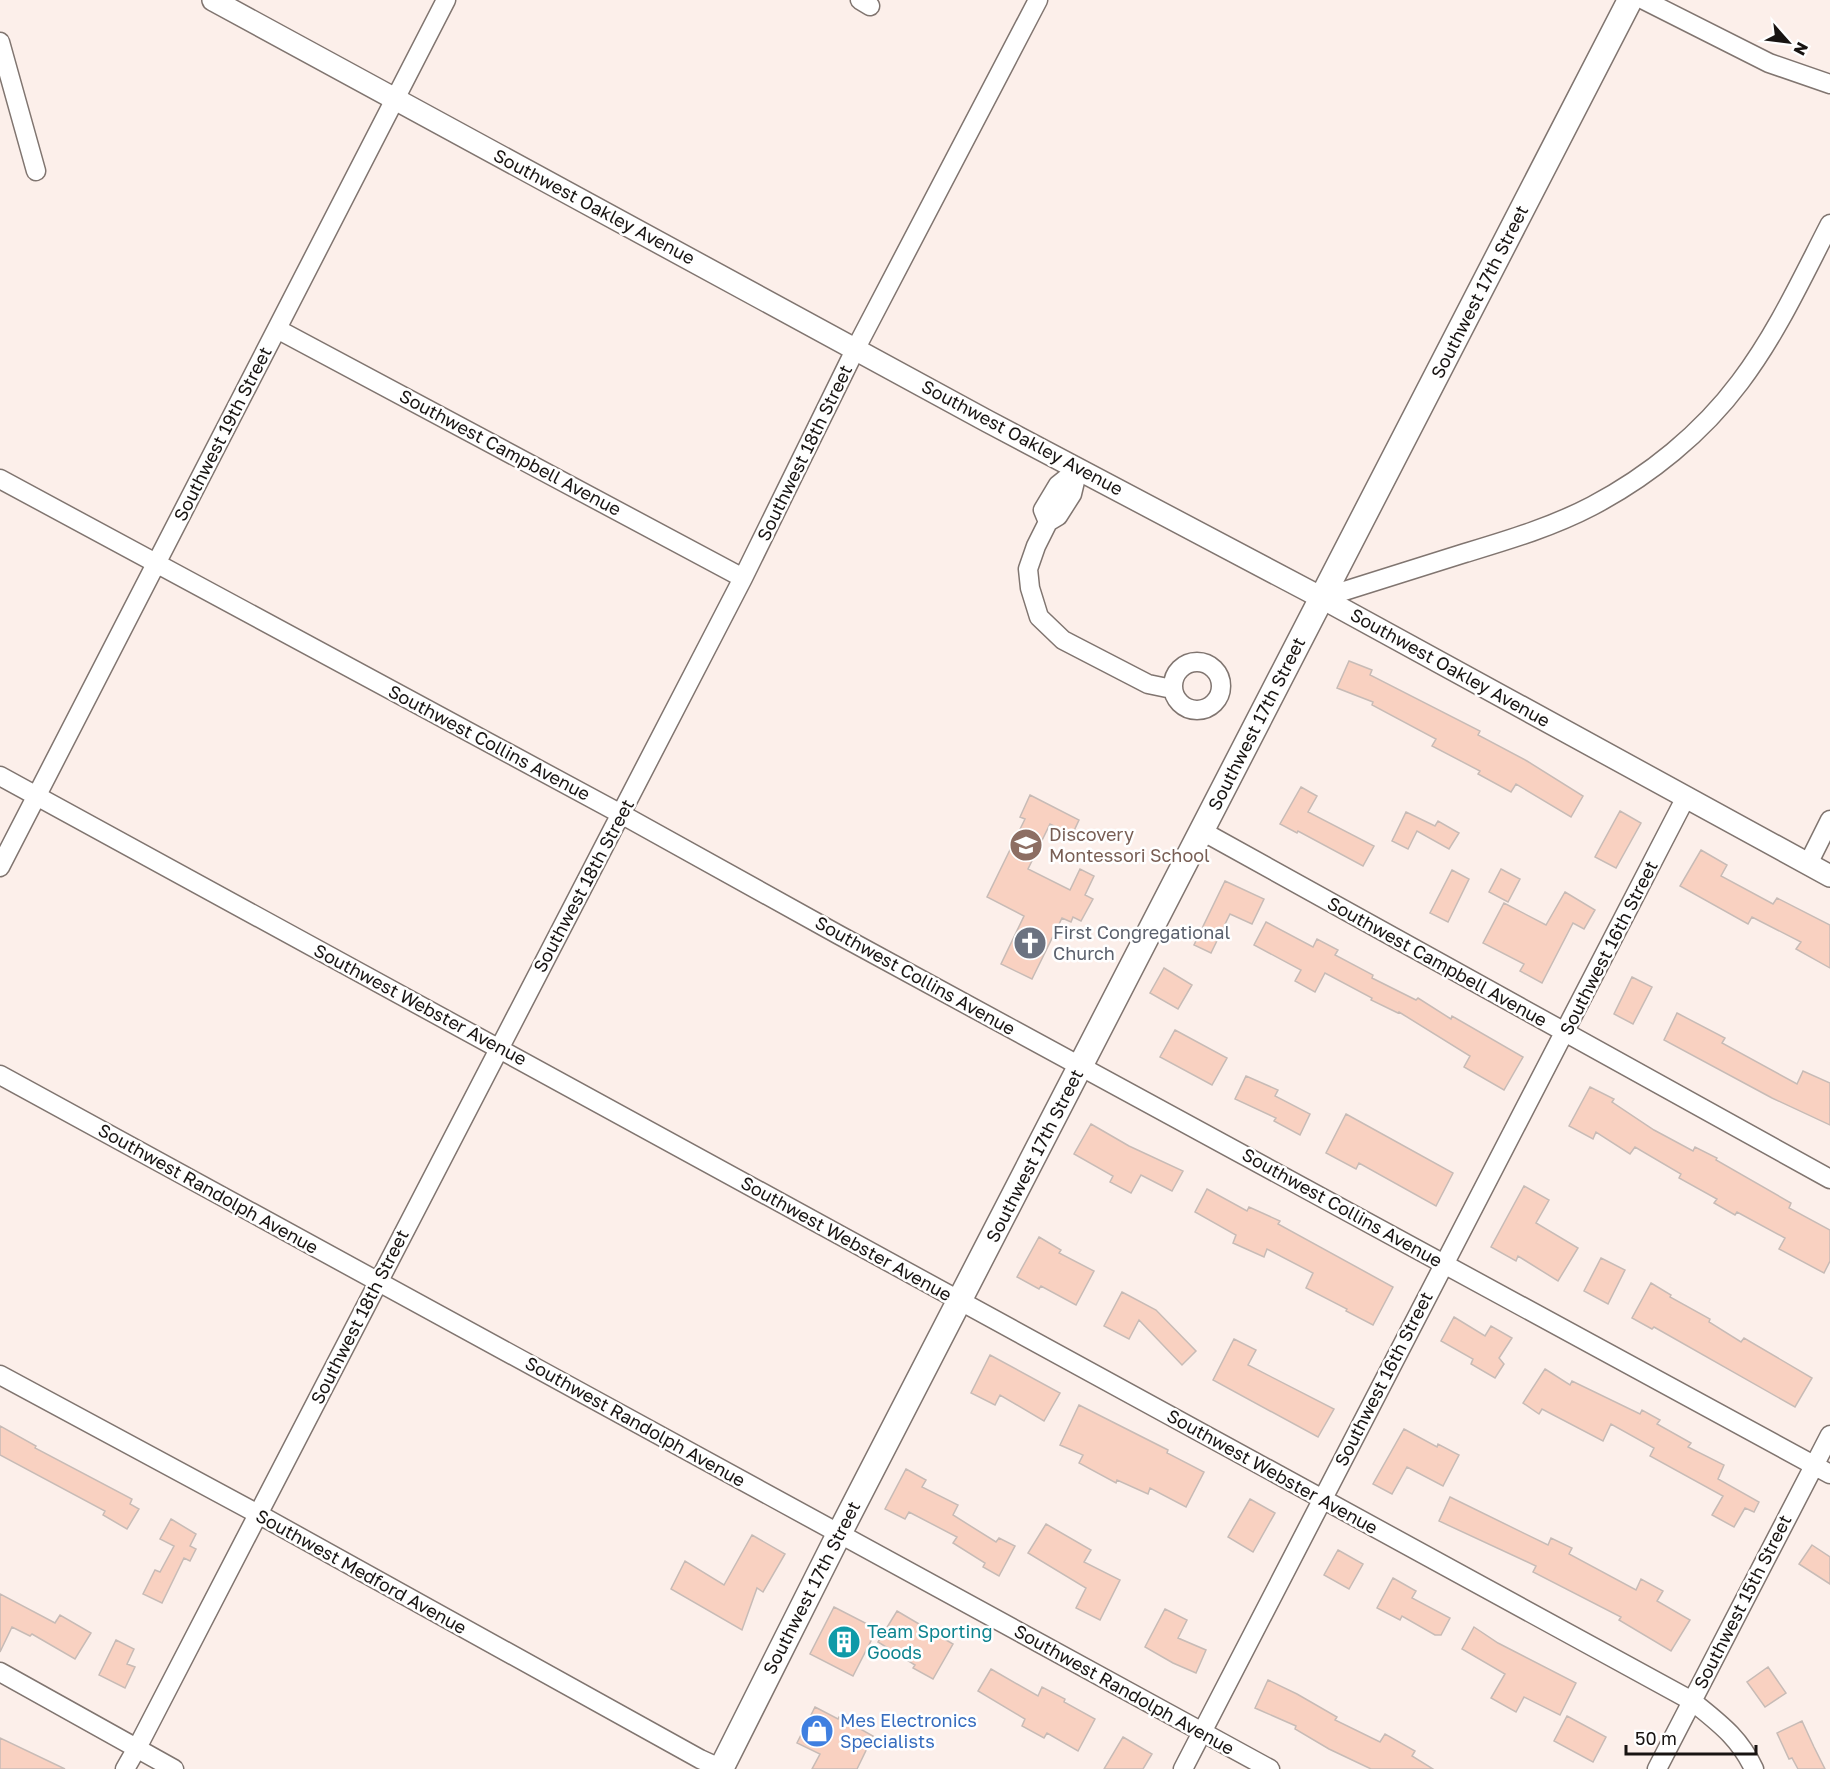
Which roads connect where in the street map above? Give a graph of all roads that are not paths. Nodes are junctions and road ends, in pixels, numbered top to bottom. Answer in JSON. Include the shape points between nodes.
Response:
{"nodes":[{"id":1,"x":213,"y":0,"type":"edge"},
{"id":2,"x":446,"y":0,"type":"edge"},
{"id":3,"x":1038,"y":0,"type":"edge"},
{"id":4,"x":1630,"y":0,"type":"edge"},
{"id":5,"x":1644,"y":0,"type":"edge"},
{"id":6,"x":0,"y":42,"type":"edge"},
{"id":7,"x":1830,"y":84,"type":"edge"},
{"id":8,"x":395,"y":99,"type":"junction"},
{"id":9,"x":36,"y":171,"type":"dead end"},
{"id":10,"x":1830,"y":224,"type":"edge"},
{"id":11,"x":277,"y":329,"type":"junction"},
{"id":12,"x":856,"y":348,"type":"junction"},
{"id":13,"x":1077,"y":469,"type":"junction"},
{"id":14,"x":0,"y":479,"type":"edge"},
{"id":15,"x":156,"y":564,"type":"junction"},
{"id":16,"x":743,"y":578,"type":"junction"},
{"id":17,"x":1322,"y":597,"type":"junction"},
{"id":18,"x":1172,"y":688,"type":"dead end"},
{"id":19,"x":0,"y":776,"type":"edge"},
{"id":20,"x":36,"y":796,"type":"junction"},
{"id":21,"x":1686,"y":797,"type":"junction"},
{"id":22,"x":621,"y":814,"type":"junction"},
{"id":23,"x":1830,"y":820,"type":"edge"},
{"id":24,"x":1202,"y":831,"type":"junction"},
{"id":25,"x":1808,"y":864,"type":"junction"},
{"id":26,"x":0,"y":867,"type":"edge"},
{"id":27,"x":1830,"y":876,"type":"edge"},
{"id":28,"x":1565,"y":1032,"type":"junction"},
{"id":29,"x":499,"y":1047,"type":"junction"},
{"id":30,"x":1081,"y":1066,"type":"junction"},
{"id":31,"x":0,"y":1075,"type":"edge"},
{"id":32,"x":1830,"y":1179,"type":"edge"},
{"id":33,"x":1444,"y":1264,"type":"junction"},
{"id":34,"x":379,"y":1282,"type":"junction"},
{"id":35,"x":960,"y":1301,"type":"junction"},
{"id":36,"x":0,"y":1375,"type":"edge"},
{"id":37,"x":1830,"y":1435,"type":"edge"},
{"id":38,"x":1822,"y":1469,"type":"edge"},
{"id":39,"x":1322,"y":1500,"type":"junction"},
{"id":40,"x":258,"y":1514,"type":"junction"},
{"id":41,"x":839,"y":1534,"type":"junction"},
{"id":42,"x":0,"y":1672,"type":"edge"},
{"id":43,"x":1692,"y":1701,"type":"junction"},
{"id":44,"x":1202,"y":1732,"type":"junction"},
{"id":45,"x":137,"y":1748,"type":"junction"},
{"id":46,"x":124,"y":1769,"type":"edge"},
{"id":47,"x":174,"y":1769,"type":"edge"},
{"id":48,"x":722,"y":1769,"type":"edge"},
{"id":49,"x":1183,"y":1769,"type":"edge"},
{"id":50,"x":1270,"y":1769,"type":"edge"},
{"id":51,"x":1657,"y":1769,"type":"edge"},
{"id":52,"x":1754,"y":1769,"type":"edge"}],
"edges":[{"from":1,"to":8,"type":"street","name":"Southwest Oakley Avenue"},
{"from":2,"to":8,"type":"street","name":"Southwest 19th Street"},
{"from":3,"to":12,"type":"street","name":"Southwest 18th Street"},
{"from":4,"to":17,"type":"main road","name":"Southwest 17th Street"},
{"from":5,"to":7,"type":"street","via":[[1769,63]]},
{"from":6,"to":9,"type":"street"},
{"from":8,"to":11,"type":"street","name":"Southwest 19th Street"},
{"from":8,"to":12,"type":"street","name":"Southwest Oakley Avenue"},
{"from":10,"to":17,"type":"street","via":[[1770,339],[1740,382],[1681,445],[1653,468],[1600,502],[1522,536]]},
{"from":11,"to":15,"type":"street","name":"Southwest 19th Street"},
{"from":11,"to":16,"type":"street","name":"Southwest Campbell Avenue"},
{"from":12,"to":13,"type":"street","name":"Southwest Oakley Avenue"},
{"from":12,"to":16,"type":"street","name":"Southwest 18th Street"},
{"from":13,"to":17,"type":"street","name":"Southwest Oakley Avenue"},
{"from":13,"to":18,"type":"street","via":[[1058,485],[1043,510],[1048,522],[1028,569],[1039,617],[1063,640],[1148,684]]},
{"from":14,"to":15,"type":"street","name":"Southwest Collins Avenue"},
{"from":15,"to":20,"type":"street","name":"Southwest 19th Street"},
{"from":15,"to":22,"type":"street","name":"Southwest Collins Avenue"},
{"from":16,"to":22,"type":"street","name":"Southwest 18th Street"},
{"from":17,"to":21,"type":"street","name":"Southwest Oakley Avenue"},
{"from":17,"to":24,"type":"main road","name":"Southwest 17th Street"},
{"from":19,"to":20,"type":"street","name":"Southwest Webster Avenue"},
{"from":20,"to":26,"type":"street","name":"Southwest 19th Street"},
{"from":20,"to":29,"type":"street","name":"Southwest Webster Avenue"},
{"from":21,"to":25,"type":"street","name":"Southwest Oakley Avenue"},
{"from":21,"to":28,"type":"street","name":"Southwest 16th Street"},
{"from":22,"to":29,"type":"street","name":"Southwest 18th Street"},
{"from":22,"to":30,"type":"street","name":"Southwest Collins Avenue"},
{"from":23,"to":25,"type":"street"},
{"from":24,"to":28,"type":"street","name":"Southwest Campbell Avenue"},
{"from":24,"to":30,"type":"main road","name":"Southwest 17th Street"},
{"from":25,"to":27,"type":"street","name":"Southwest Oakley Avenue"},
{"from":28,"to":32,"type":"street","name":"Southwest Campbell Avenue"},
{"from":28,"to":33,"type":"street","name":"Southwest 16th Street"},
{"from":29,"to":34,"type":"street","name":"Southwest 18th Street"},
{"from":29,"to":35,"type":"street","name":"Southwest Webster Avenue"},
{"from":30,"to":33,"type":"street","name":"Southwest Collins Avenue"},
{"from":30,"to":35,"type":"main road","name":"Southwest 17th Street"},
{"from":31,"to":34,"type":"street","name":"Southwest Randolph Avenue"},
{"from":33,"to":38,"type":"street","name":"Southwest Collins Avenue"},
{"from":33,"to":39,"type":"street","name":"Southwest 16th Street"},
{"from":34,"to":40,"type":"street","name":"Southwest 18th Street"},
{"from":34,"to":41,"type":"street","name":"Southwest Randolph Avenue"},
{"from":35,"to":39,"type":"street","name":"Southwest Webster Avenue"},
{"from":35,"to":41,"type":"main road","name":"Southwest 17th Street"},
{"from":36,"to":40,"type":"street","name":"Southwest Medford Avenue"},
{"from":37,"to":38,"type":"street","name":"Southwest 15th Street"},
{"from":38,"to":43,"type":"street","name":"Southwest 15th Street"},
{"from":39,"to":43,"type":"street","name":"Southwest Webster Avenue"},
{"from":39,"to":44,"type":"street","name":"Southwest 16th Street"},
{"from":40,"to":45,"type":"street","name":"Southwest 18th Street"},
{"from":40,"to":48,"type":"street","name":"Southwest Medford Avenue"},
{"from":41,"to":44,"type":"street","name":"Southwest Randolph Avenue"},
{"from":41,"to":48,"type":"main road","name":"Southwest 17th Street"},
{"from":42,"to":45,"type":"street"},
{"from":43,"to":51,"type":"street","name":"Southwest 15th Street"},
{"from":43,"to":52,"type":"street","name":"Southwest Webster Avenue","via":[[1728,1731],[1744,1749]]},
{"from":44,"to":49,"type":"street","name":"Southwest 16th Street"},
{"from":44,"to":50,"type":"street","name":"Southwest Randolph Avenue"},
{"from":45,"to":46,"type":"street","name":"Southwest 18th Street"},
{"from":45,"to":47,"type":"street"}]}
